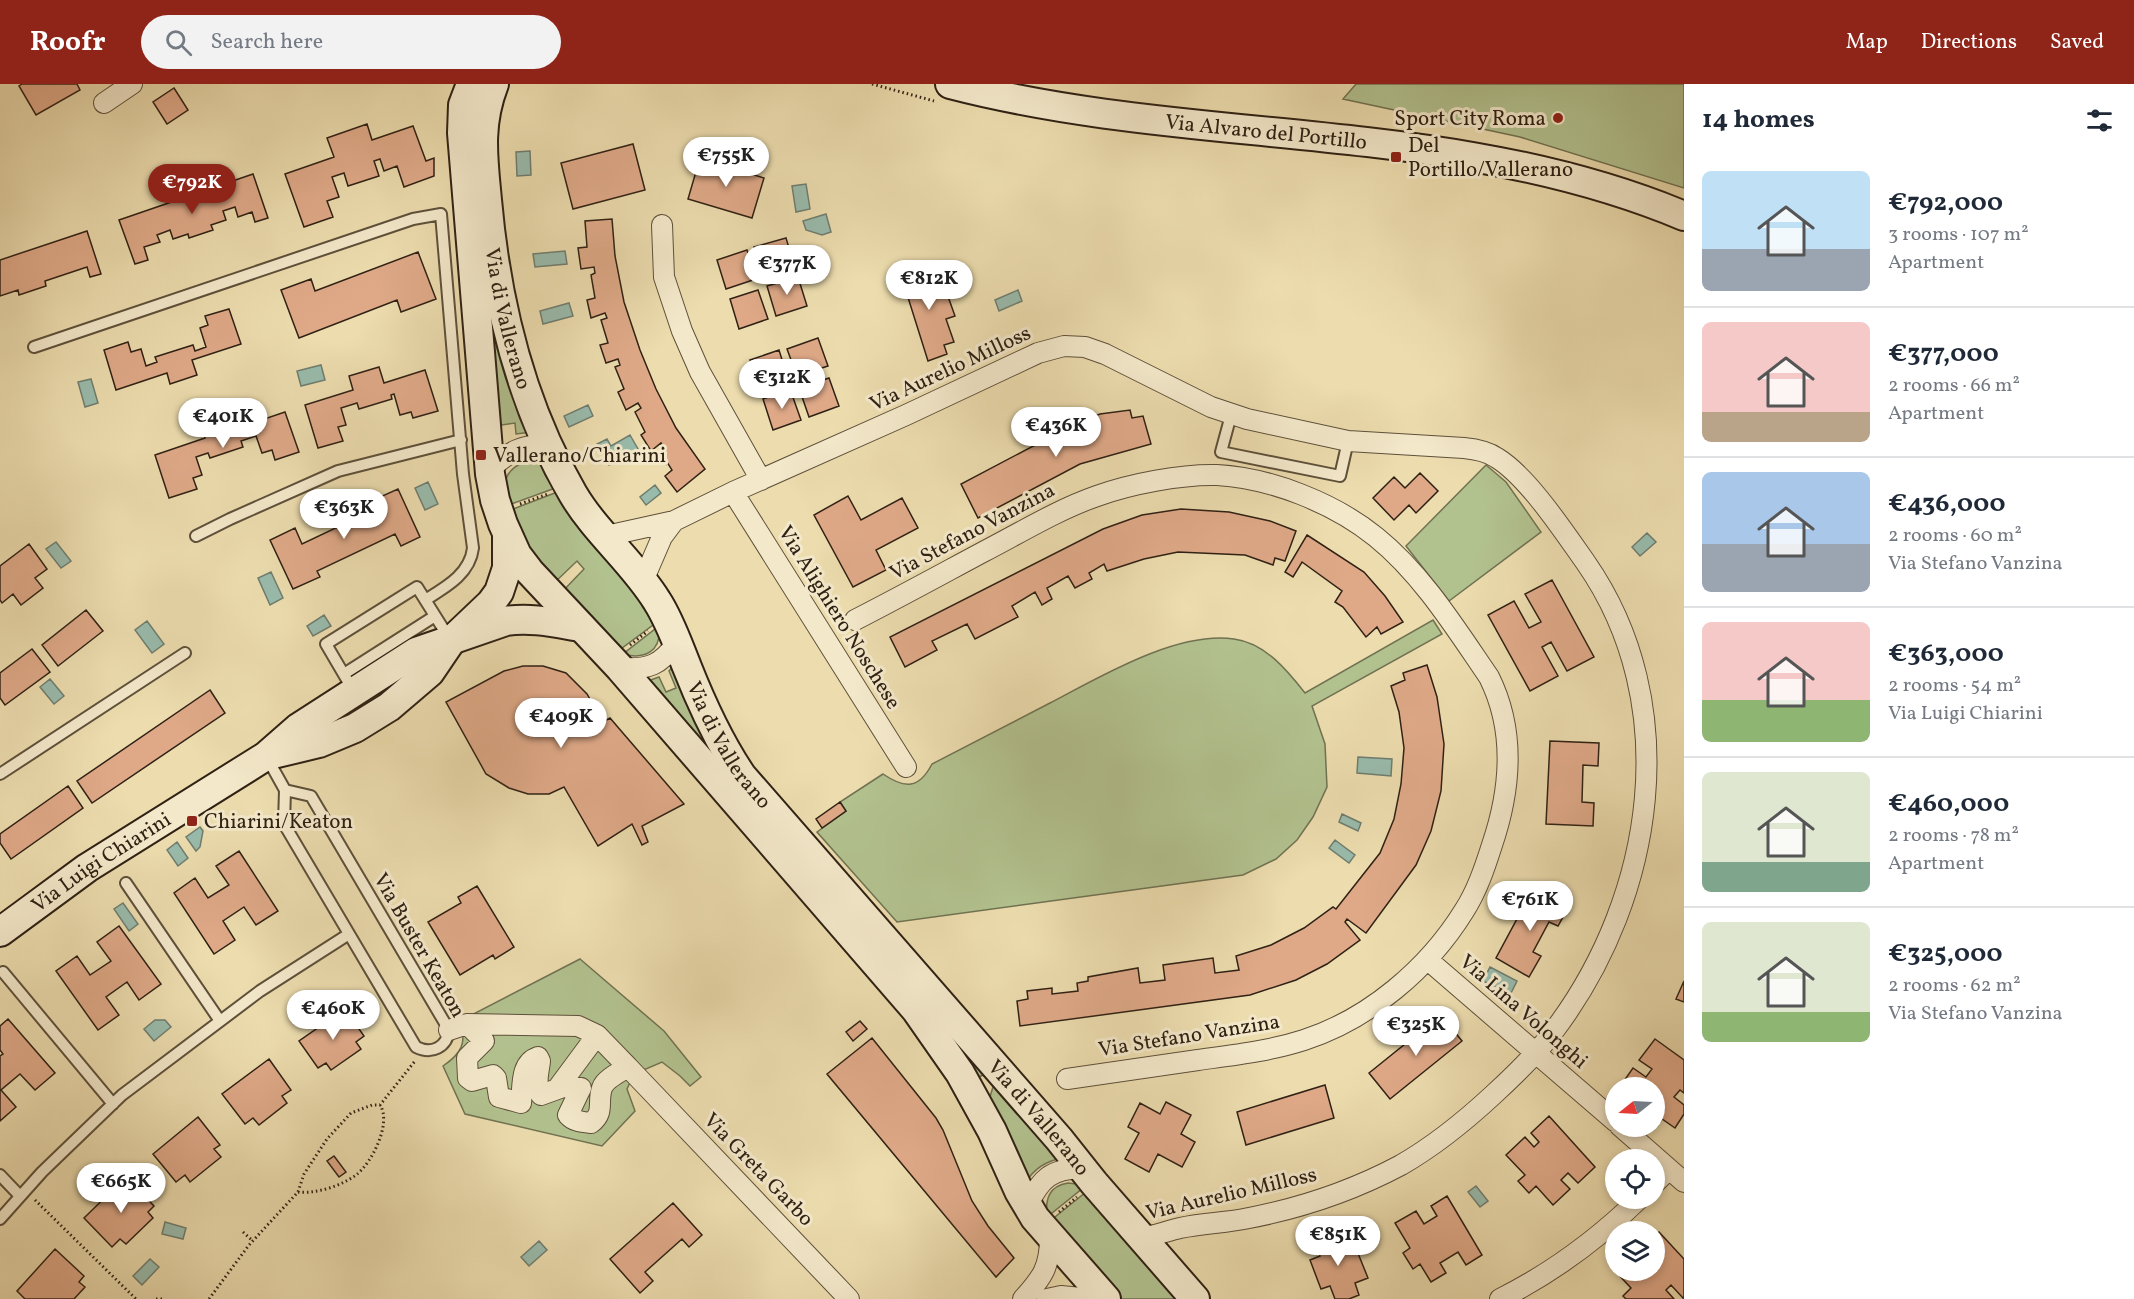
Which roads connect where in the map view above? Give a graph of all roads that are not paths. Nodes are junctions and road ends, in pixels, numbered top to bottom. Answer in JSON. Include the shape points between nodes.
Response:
{"nodes":[{"id":1,"x":132,"y":84,"type":"edge"},
{"id":2,"x":471,"y":84,"type":"edge"},
{"id":3,"x":494,"y":84,"type":"edge"},
{"id":4,"x":950,"y":84,"type":"edge"},
{"id":5,"x":104,"y":103,"type":"dead end"},
{"id":6,"x":1684,"y":216,"type":"edge"},
{"id":7,"x":662,"y":225,"type":"dead end"},
{"id":8,"x":34,"y":347,"type":"dead end"},
{"id":9,"x":1230,"y":415,"type":"junction"},
{"id":10,"x":460,"y":440,"type":"junction"},
{"id":11,"x":1348,"y":441,"type":"junction"},
{"id":12,"x":549,"y":446,"type":"junction"},
{"id":13,"x":1269,"y":461,"type":"junction"},
{"id":14,"x":490,"y":469,"type":"junction"},
{"id":15,"x":761,"y":480,"type":"junction"},
{"id":16,"x":1264,"y":484,"type":"junction"},
{"id":17,"x":733,"y":492,"type":"junction"},
{"id":18,"x":674,"y":521,"type":"junction"},
{"id":19,"x":506,"y":532,"type":"junction"},
{"id":20,"x":196,"y":536,"type":"dead end"},
{"id":21,"x":606,"y":536,"type":"junction"},
{"id":22,"x":643,"y":581,"type":"junction"},
{"id":23,"x":425,"y":600,"type":"junction"},
{"id":24,"x":435,"y":616,"type":"junction"},
{"id":25,"x":855,"y":620,"type":"dead end"},
{"id":26,"x":581,"y":627,"type":"junction"},
{"id":27,"x":672,"y":630,"type":"junction"},
{"id":28,"x":451,"y":641,"type":"junction"},
{"id":29,"x":184,"y":653,"type":"dead end"},
{"id":30,"x":423,"y":662,"type":"junction"},
{"id":31,"x":615,"y":663,"type":"junction"},
{"id":32,"x":349,"y":683,"type":"junction"},
{"id":33,"x":313,"y":733,"type":"junction"},
{"id":34,"x":266,"y":756,"type":"junction"},
{"id":35,"x":906,"y":767,"type":"dead end"},
{"id":36,"x":0,"y":774,"type":"edge"},
{"id":37,"x":285,"y":790,"type":"junction"},
{"id":38,"x":126,"y":883,"type":"dead end"},
{"id":39,"x":0,"y":932,"type":"edge"},
{"id":40,"x":349,"y":934,"type":"junction"},
{"id":41,"x":1428,"y":960,"type":"junction"},
{"id":42,"x":3,"y":972,"type":"dead end"},
{"id":43,"x":220,"y":1021,"type":"junction"},
{"id":44,"x":458,"y":1027,"type":"junction"},
{"id":45,"x":597,"y":1035,"type":"junction"},
{"id":46,"x":1536,"y":1053,"type":"junction"},
{"id":47,"x":631,"y":1070,"type":"junction"},
{"id":48,"x":1067,"y":1079,"type":"dead end"},
{"id":49,"x":557,"y":1089,"type":"junction"},
{"id":50,"x":113,"y":1104,"type":"junction"},
{"id":51,"x":1605,"y":1113,"type":"edge"},
{"id":52,"x":1633,"y":1137,"type":"edge"},
{"id":53,"x":1082,"y":1168,"type":"junction"},
{"id":54,"x":0,"y":1175,"type":"edge"},
{"id":55,"x":1677,"y":1176,"type":"edge"},
{"id":56,"x":23,"y":1193,"type":"junction"},
{"id":57,"x":1027,"y":1206,"type":"junction"},
{"id":58,"x":1629,"y":1209,"type":"edge"},
{"id":59,"x":0,"y":1220,"type":"edge"},
{"id":60,"x":1053,"y":1226,"type":"junction"},
{"id":61,"x":1141,"y":1238,"type":"junction"},
{"id":62,"x":849,"y":1299,"type":"edge"},
{"id":63,"x":1023,"y":1299,"type":"edge"},
{"id":64,"x":1047,"y":1299,"type":"edge"},
{"id":65,"x":1091,"y":1299,"type":"edge"},
{"id":66,"x":1106,"y":1299,"type":"edge"},
{"id":67,"x":1195,"y":1299,"type":"edge"},
{"id":68,"x":1500,"y":1299,"type":"edge"}],
"edges":[{"from":1,"to":5,"type":"street"},
{"from":2,"to":14,"type":"street","name":"Via di Vallerano","via":[[463,105],[462,133]]},
{"from":3,"to":12,"type":"street","name":"Via di Vallerano","via":[[482,136],[496,276],[519,369]]},
{"from":4,"to":6,"type":"street","name":"Via Alvaro del Portillo","via":[[1098,113],[1456,153],[1595,183]]},
{"from":7,"to":15,"type":"street","via":[[664,277],[682,331],[700,372]]},
{"from":8,"to":10,"type":"lane","via":[[413,219],[441,214]]},
{"from":9,"to":11,"type":"street","name":"Via Aurelio Milloss"},
{"from":9,"to":13,"type":"lane","via":[[1221,452]]},
{"from":9,"to":15,"type":"street","name":"Via Aurelio Milloss","via":[[1105,354],[1085,347],[1064,346],[1038,353]]},
{"from":10,"to":20,"type":"lane","via":[[338,471]]},
{"from":10,"to":23,"type":"lane","via":[[472,554],[462,574]]},
{"from":11,"to":13,"type":"lane","via":[[1340,476]]},
{"from":11,"to":46,"type":"street","name":"Via Aurelio Milloss","via":[[1464,448],[1490,454],[1508,465],[1592,572],[1615,611],[1635,662],[1645,711],[1647,760],[1643,817],[1634,865],[1588,979]]},
{"from":12,"to":14,"type":"street","via":[[519,448]]},
{"from":12,"to":21,"type":"street","name":"Via di Vallerano","via":[[574,495]]},
{"from":13,"to":16,"type":"lane"},
{"from":14,"to":19,"type":"street","name":"Via di Vallerano"},
{"from":15,"to":17,"type":"street","name":"Via Aurelio Milloss"},
{"from":16,"to":25,"type":"street","name":"Via Stefano Vanzina","via":[[1209,475],[1142,484],[1097,496],[1059,512]]},
{"from":16,"to":41,"type":"street","name":"Via Stefano Vanzina","via":[[1329,507],[1385,545],[1448,618],[1490,677],[1500,701],[1509,757],[1494,839],[1465,910]]},
{"from":17,"to":18,"type":"street","name":"Via Aurelio Milloss"},
{"from":17,"to":35,"type":"street","name":"Via Alighiero Noschese"},
{"from":18,"to":21,"type":"street","name":"Via Aurelio Milloss"},
{"from":18,"to":22,"type":"street","via":[[662,537]]},
{"from":19,"to":26,"type":"street","name":"Via di Vallerano","via":[[530,572]]},
{"from":19,"to":28,"type":"street","name":"Via Luigi Chiarini","via":[[507,568],[502,586],[491,603]]},
{"from":21,"to":22,"type":"street","name":"Via di Vallerano"},
{"from":22,"to":27,"type":"street","name":"Via di Vallerano"},
{"from":23,"to":24,"type":"lane"},
{"from":23,"to":32,"type":"lane","via":[[417,587],[326,644]]},
{"from":24,"to":28,"type":"lane"},
{"from":24,"to":32,"type":"lane"},
{"from":26,"to":28,"type":"street","name":"Via Luigi Chiarini","via":[[516,620]]},
{"from":26,"to":31,"type":"street","name":"Via di Vallerano"},
{"from":27,"to":31,"type":"street","via":[[666,656],[654,665],[642,669]]},
{"from":27,"to":53,"type":"street","name":"Via di Vallerano","via":[[712,726],[742,776]]},
{"from":28,"to":30,"type":"street","name":"Via Luigi Chiarini"},
{"from":29,"to":36,"type":"lane"},
{"from":30,"to":32,"type":"street","name":"Via Luigi Chiarini"},
{"from":30,"to":33,"type":"street","name":"Via Luigi Chiarini","via":[[389,707],[355,728]]},
{"from":31,"to":57,"type":"street","name":"Via di Vallerano","via":[[916,1010],[970,1090]]},
{"from":32,"to":33,"type":"street","name":"Via Luigi Chiarini"},
{"from":33,"to":34,"type":"street","name":"Via Luigi Chiarini","via":[[282,740]]},
{"from":34,"to":37,"type":"lane"},
{"from":34,"to":39,"type":"street","name":"Via Luigi Chiarini","via":[[87,868]]},
{"from":37,"to":40,"type":"lane","via":[[284,824]]},
{"from":37,"to":44,"type":"lane","name":"Via Buster Keaton","via":[[311,796]]},
{"from":38,"to":43,"type":"lane"},
{"from":40,"to":43,"type":"lane"},
{"from":40,"to":44,"type":"lane","name":"Via Buster Keaton","via":[[416,1047],[428,1051],[441,1047]]},
{"from":41,"to":46,"type":"street","name":"Via Lina Volonghi"},
{"from":41,"to":48,"type":"street","name":"Via Stefano Vanzina","via":[[1361,1013],[1306,1039],[1262,1051]]},
{"from":42,"to":50,"type":"lane"},
{"from":43,"to":50,"type":"lane"},
{"from":44,"to":45,"type":"street","via":[[578,1026]]},
{"from":44,"to":49,"type":"street","via":[[484,1041],[467,1058],[468,1077],[472,1081],[493,1076],[499,1097],[521,1103],[526,1066],[538,1057],[538,1090],[541,1095]]},
{"from":45,"to":47,"type":"street","name":"Via Greta Garbo"},
{"from":45,"to":49,"type":"street"},
{"from":46,"to":51,"type":"street","name":"Via Lina Volonghi"},
{"from":46,"to":61,"type":"street","name":"Via Aurelio Milloss","via":[[1441,1139],[1369,1180],[1277,1212]]},
{"from":47,"to":49,"type":"street","via":[[605,1083],[601,1111],[591,1123],[568,1115],[580,1088]]},
{"from":47,"to":62,"type":"street","name":"Via Greta Garbo"},
{"from":50,"to":56,"type":"lane"},
{"from":52,"to":55,"type":"street"},
{"from":53,"to":57,"type":"street","via":[[1050,1174]]},
{"from":53,"to":61,"type":"street","name":"Via di Vallerano"},
{"from":54,"to":56,"type":"lane"},
{"from":56,"to":59,"type":"lane"},
{"from":57,"to":60,"type":"street","name":"Via di Vallerano"},
{"from":58,"to":68,"type":"street","via":[[1549,1272]]},
{"from":60,"to":63,"type":"street","via":[[1046,1270]]},
{"from":60,"to":66,"type":"street","name":"Via di Vallerano"},
{"from":61,"to":67,"type":"street","name":"Via di Vallerano"},
{"from":64,"to":65,"type":"street"}]}
